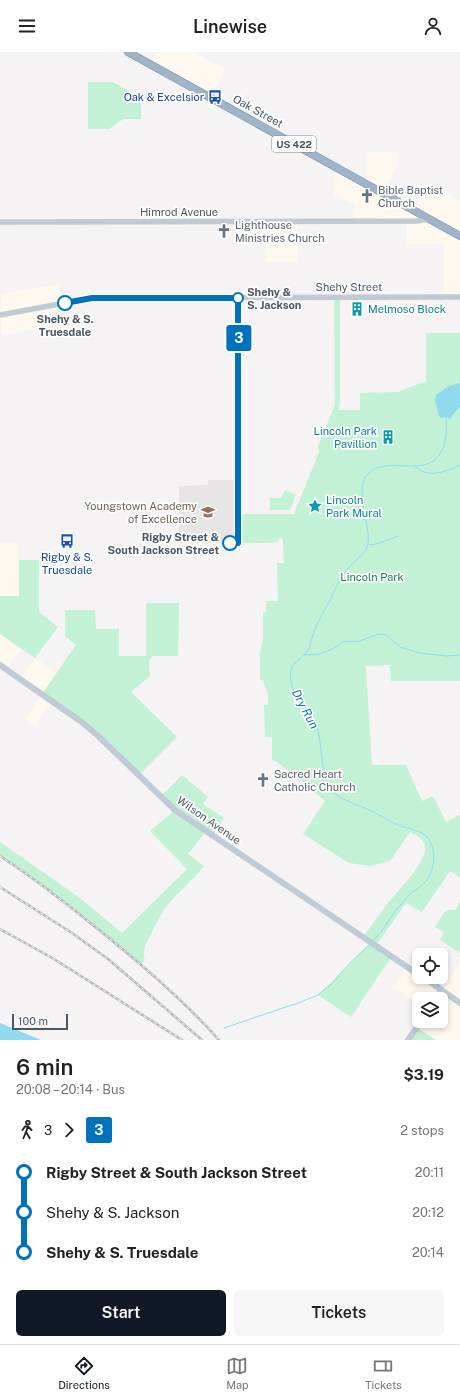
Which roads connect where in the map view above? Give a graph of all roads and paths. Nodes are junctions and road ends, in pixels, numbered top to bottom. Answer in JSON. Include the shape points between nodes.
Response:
{"nodes":[{"id":1,"x":128,"y":52,"type":"edge"},
{"id":2,"x":429,"y":219,"type":"junction"},
{"id":3,"x":0,"y":222,"type":"edge"},
{"id":4,"x":460,"y":236,"type":"edge"},
{"id":5,"x":460,"y":297,"type":"edge"},
{"id":6,"x":0,"y":315,"type":"edge"},
{"id":7,"x":0,"y":665,"type":"edge"},
{"id":8,"x":412,"y":969,"type":"edge"},
{"id":9,"x":433,"y":984,"type":"edge"},
{"id":10,"x":442,"y":990,"type":"joint"},
{"id":11,"x":460,"y":1004,"type":"edge"},
{"id":12,"x":416,"y":1028,"type":"edge"},
{"id":13,"x":408,"y":1040,"type":"edge"}],
"edges":[{"from":1,"to":2,"type":"highway","name":"Oak Street","number":"US 422"},
{"from":2,"to":3,"type":"street","name":"Himrod Avenue"},
{"from":2,"to":4,"type":"highway","name":"Oak Street","number":"US 422"},
{"from":5,"to":6,"type":"street","name":"Shehy Street","via":[[92,298]]},
{"from":7,"to":8,"type":"main road","name":"Wilson Avenue","via":[[83,723],[175,810]]},
{"from":9,"to":10,"type":"main road"},
{"from":10,"to":11,"type":"main road"},
{"from":12,"to":13,"type":"main road"}]}
